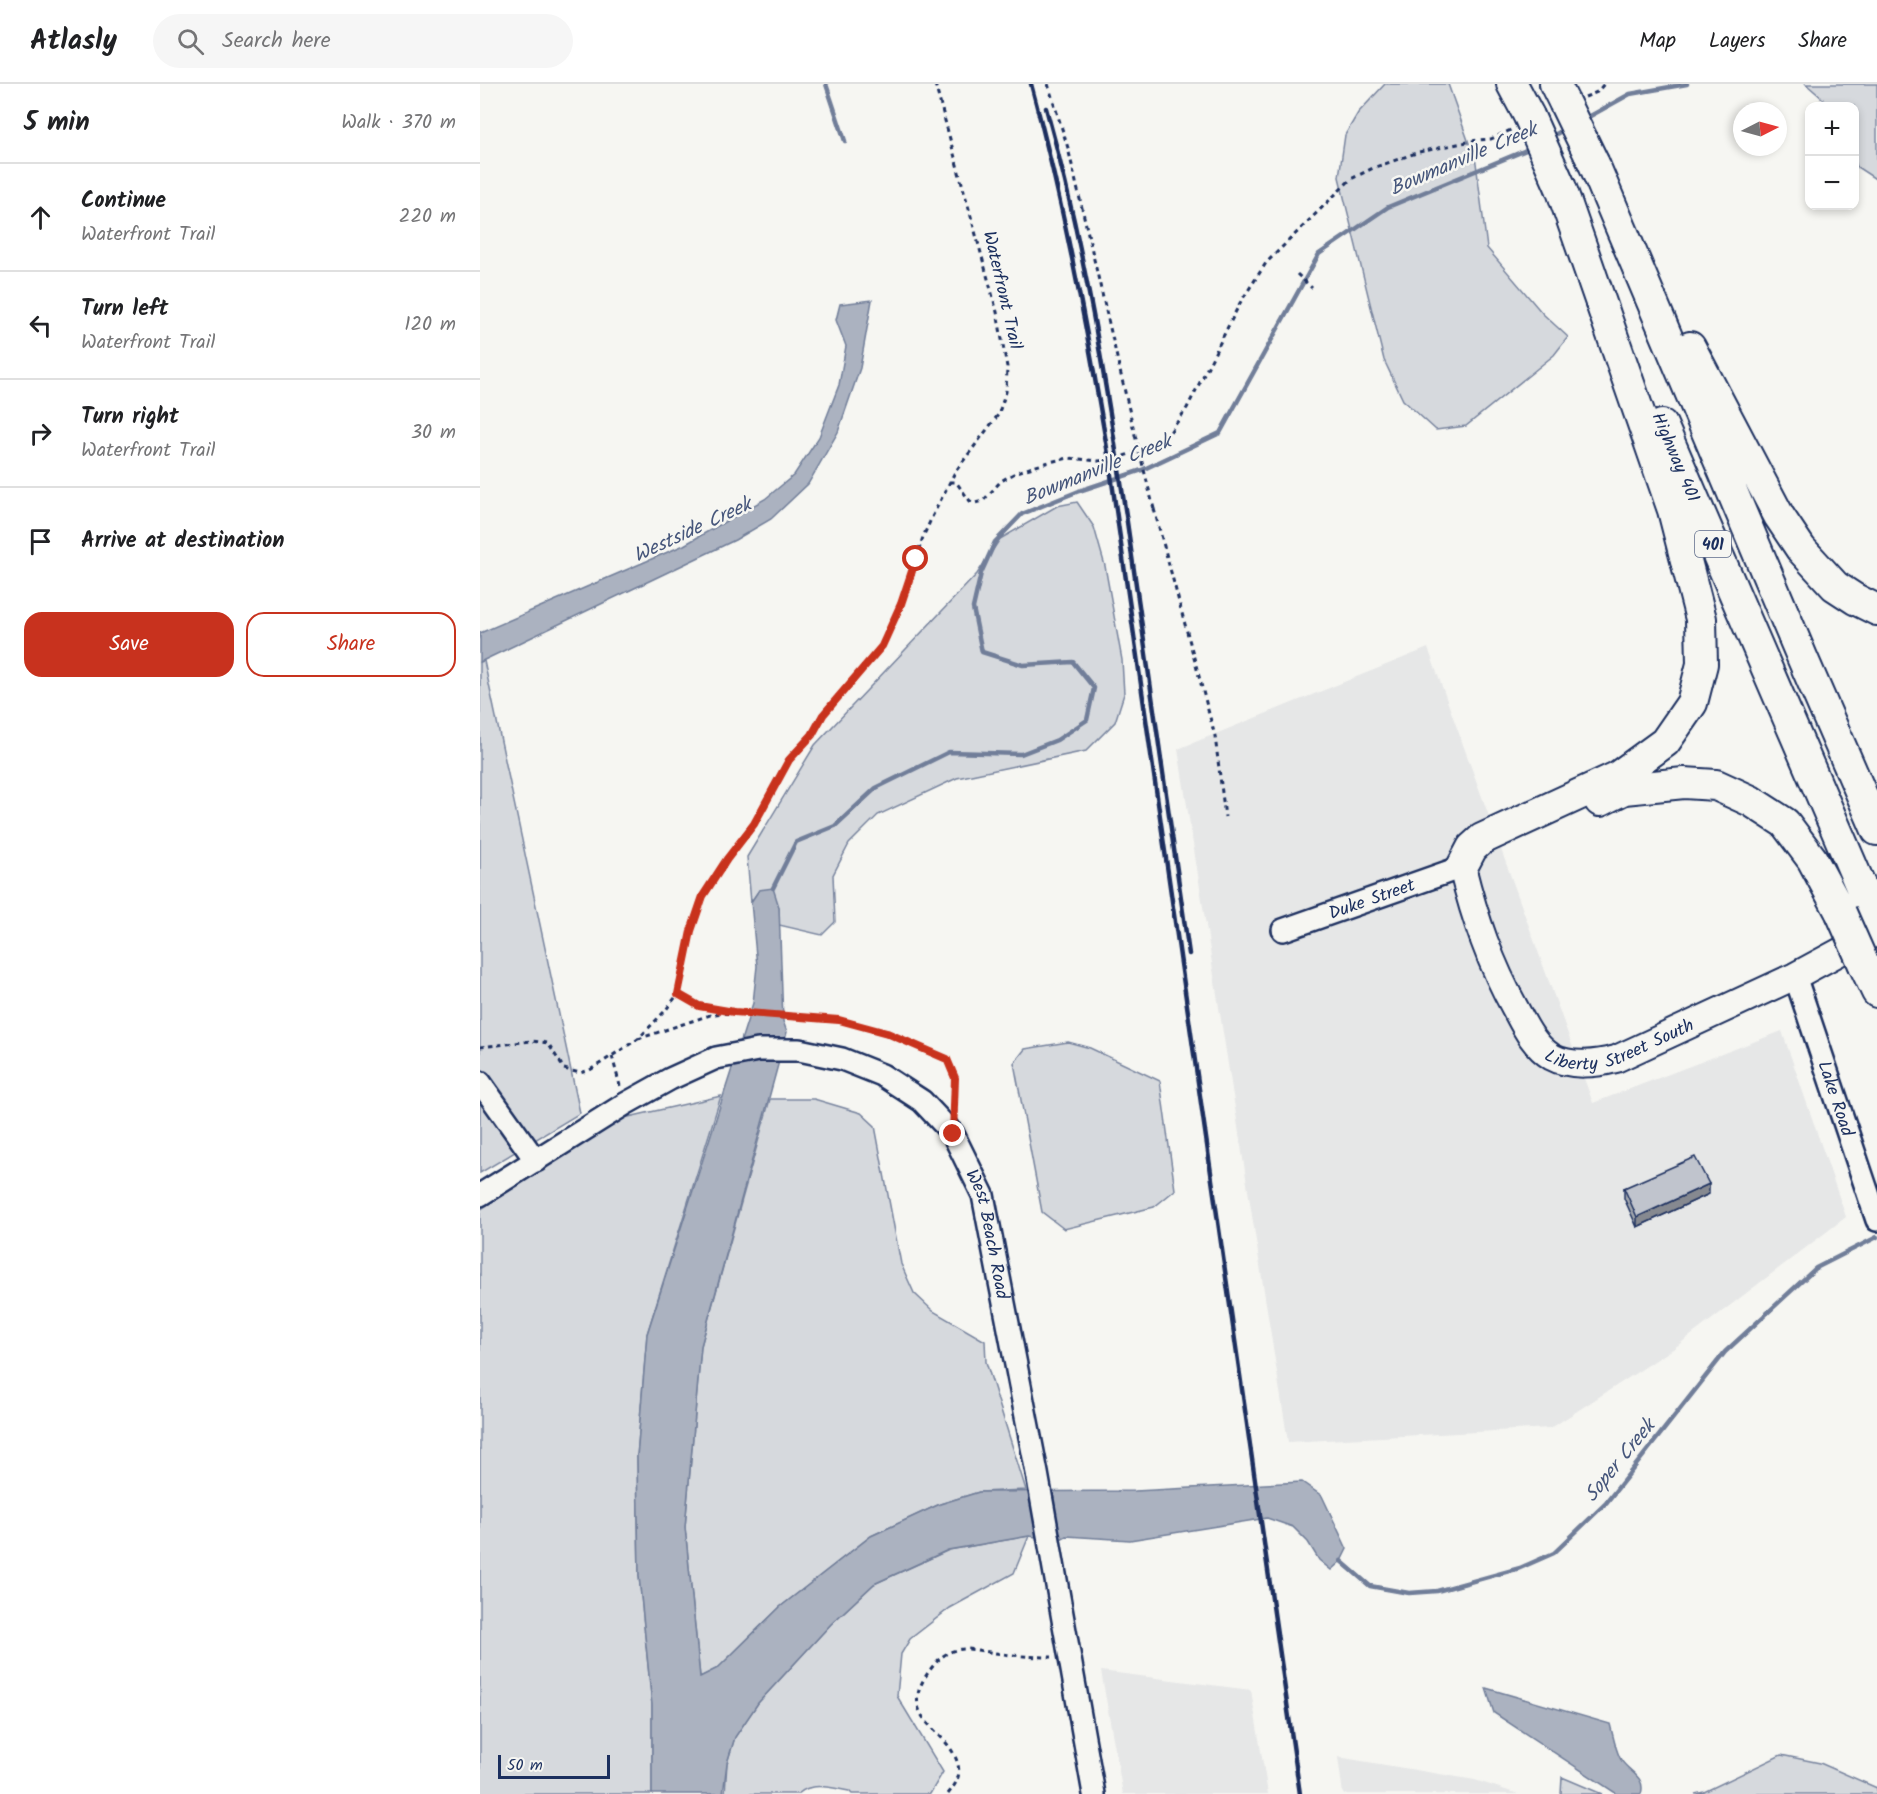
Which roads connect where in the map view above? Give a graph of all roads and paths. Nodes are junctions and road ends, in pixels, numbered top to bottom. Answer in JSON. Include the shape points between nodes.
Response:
{"nodes":[{"id":1,"x":935,"y":84,"type":"edge"},
{"id":2,"x":1048,"y":84,"type":"edge"},
{"id":3,"x":1512,"y":84,"type":"edge"},
{"id":4,"x":1560,"y":93,"type":"edge"},
{"id":5,"x":1477,"y":140,"type":"dead end"},
{"id":6,"x":1594,"y":164,"type":"junction"},
{"id":7,"x":1561,"y":188,"type":"junction"},
{"id":8,"x":1297,"y":274,"type":"dead end"},
{"id":9,"x":1312,"y":288,"type":"dead end"},
{"id":10,"x":950,"y":482,"type":"junction"},
{"id":11,"x":1877,"y":610,"type":"edge"},
{"id":12,"x":1226,"y":817,"type":"dead end"},
{"id":13,"x":1877,"y":830,"type":"edge"},
{"id":14,"x":1462,"y":867,"type":"junction"},
{"id":15,"x":1854,"y":907,"type":"junction"},
{"id":16,"x":1283,"y":930,"type":"dead end"},
{"id":17,"x":1877,"y":931,"type":"edge"},
{"id":18,"x":1795,"y":976,"type":"junction"},
{"id":19,"x":1877,"y":992,"type":"edge"},
{"id":20,"x":678,"y":994,"type":"junction"},
{"id":21,"x":734,"y":1012,"type":"junction"},
{"id":22,"x":638,"y":1039,"type":"junction"},
{"id":23,"x":480,"y":1047,"type":"edge"},
{"id":24,"x":612,"y":1056,"type":"junction"},
{"id":25,"x":480,"y":1082,"type":"edge"},
{"id":26,"x":625,"y":1104,"type":"junction"},
{"id":27,"x":953,"y":1134,"type":"junction"},
{"id":28,"x":536,"y":1161,"type":"junction"},
{"id":29,"x":480,"y":1195,"type":"edge"},
{"id":30,"x":1875,"y":1215,"type":"edge"},
{"id":31,"x":1068,"y":1656,"type":"junction"},
{"id":32,"x":948,"y":1794,"type":"edge"},
{"id":33,"x":1094,"y":1794,"type":"edge"}],
"edges":[{"from":1,"to":10,"type":"path","name":"Waterfront Trail","via":[[997,312],[1007,367],[1006,392],[998,415]]},
{"from":2,"to":12,"type":"path","bridge":true,"via":[[1068,148],[1135,435],[1215,736]]},
{"from":3,"to":7,"type":"highway","name":"Highway 401","number":"401","bridge":true},
{"from":4,"to":6,"type":"highway","number":"401","bridge":true},
{"from":5,"to":10,"type":"path","via":[[1419,152],[1352,179],[1266,263],[1240,303],[1187,408],[1155,446],[1111,460],[1069,458],[1017,472],[975,503],[956,482]]},
{"from":6,"to":11,"type":"highway","via":[[1779,516],[1801,549],[1834,586]]},
{"from":6,"to":13,"type":"highway","number":"401"},
{"from":7,"to":14,"type":"highway","via":[[1672,510],[1701,619],[1702,664],[1692,704],[1665,741],[1617,777],[1482,839]]},
{"from":7,"to":15,"type":"highway","name":"Highway 401","number":"401"},
{"from":8,"to":9,"type":"path"},
{"from":10,"to":20,"type":"path","name":"Waterfront Trail","via":[[923,537],[882,646],[789,760],[754,824],[703,896]]},
{"from":14,"to":15,"type":"highway","via":[[1624,789],[1684,783],[1716,785],[1785,823]]},
{"from":14,"to":16,"type":"street","name":"Duke Street"},
{"from":14,"to":18,"type":"main road","name":"Liberty Street South","via":[[1474,915],[1498,976],[1529,1034],[1554,1058],[1595,1064],[1616,1059]]},
{"from":15,"to":17,"type":"highway","name":"Highway 401","number":"401"},
{"from":15,"to":19,"type":"highway","bridge":true,"via":[[1864,965]]},
{"from":17,"to":18,"type":"main road","name":"Liberty Street South"},
{"from":18,"to":30,"type":"street","name":"Lake Road"},
{"from":20,"to":21,"type":"path","via":[[699,1006]]},
{"from":20,"to":22,"type":"path"},
{"from":21,"to":22,"type":"path","via":[[713,1014]]},
{"from":21,"to":27,"type":"path","via":[[839,1020],[887,1033],[947,1059],[955,1078]]},
{"from":22,"to":24,"type":"path"},
{"from":23,"to":24,"type":"path","via":[[548,1043],[564,1069],[580,1073]]},
{"from":24,"to":26,"type":"path"},
{"from":25,"to":28,"type":"street"},
{"from":26,"to":27,"type":"street","name":"West Beach Road","via":[[716,1059],[758,1050],[799,1050],[842,1059],[882,1075],[922,1101]]},
{"from":26,"to":28,"type":"street","name":"West Beach Road"},
{"from":27,"to":31,"type":"street","name":"West Beach Road","via":[[983,1195]]},
{"from":28,"to":29,"type":"street","name":"West Beach Road"},
{"from":31,"to":32,"type":"path","via":[[1026,1657],[965,1648],[949,1652],[933,1665],[920,1689],[919,1708],[925,1722],[956,1758],[959,1776]]},
{"from":31,"to":33,"type":"street","name":"West Beach Road"}]}
